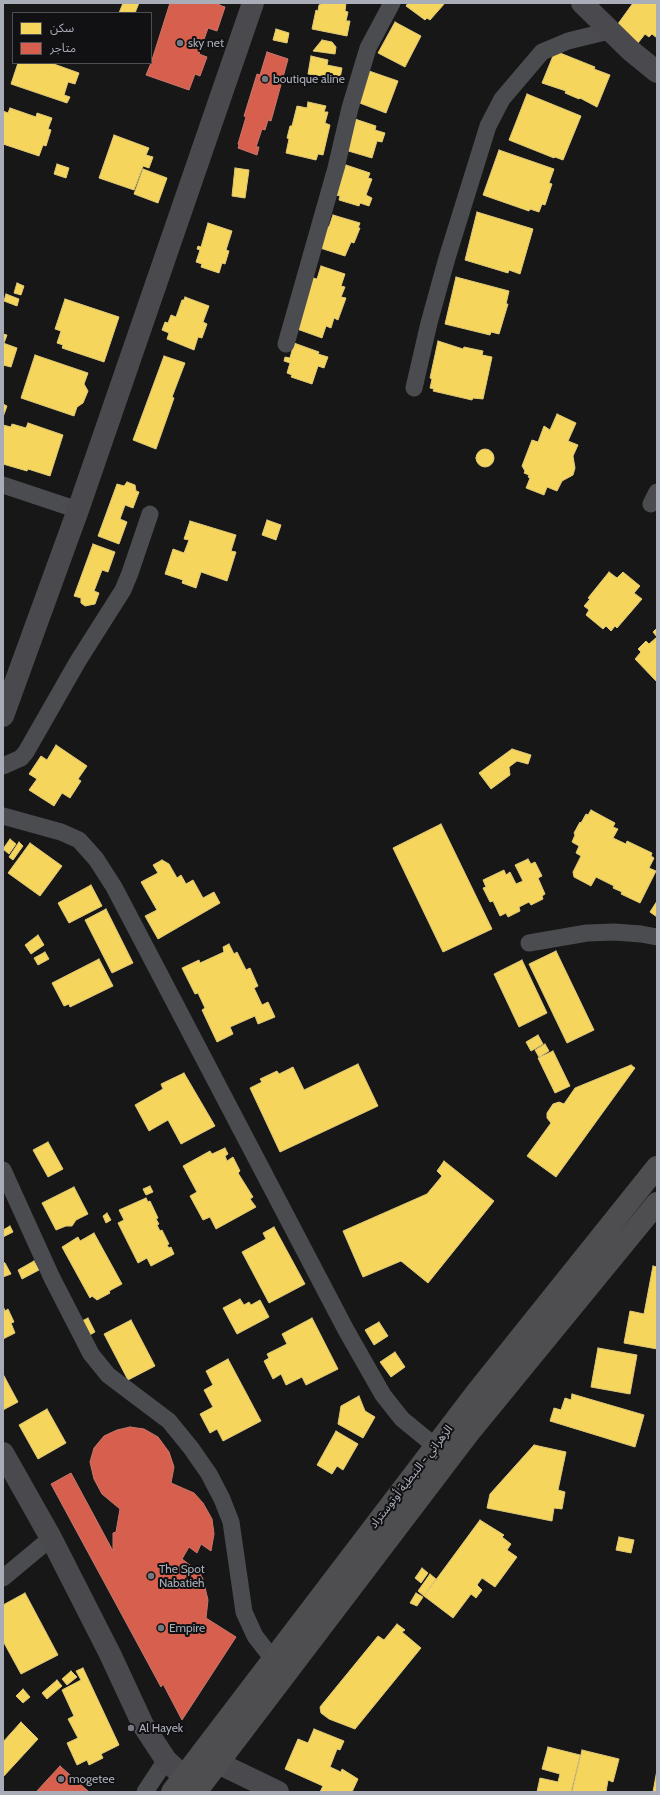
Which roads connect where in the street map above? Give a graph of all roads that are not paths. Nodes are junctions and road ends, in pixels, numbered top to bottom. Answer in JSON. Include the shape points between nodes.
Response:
{"nodes":[{"id":1,"x":253,"y":3,"type":"edge"},
{"id":2,"x":392,"y":3,"type":"edge"},
{"id":3,"x":582,"y":3,"type":"edge"},
{"id":4,"x":609,"y":31,"type":"junction"},
{"id":5,"x":657,"y":72,"type":"edge"},
{"id":6,"x":286,"y":344,"type":"dead end"},
{"id":7,"x":414,"y":388,"type":"dead end"},
{"id":8,"x":3,"y":485,"type":"edge"},
{"id":9,"x":78,"y":510,"type":"junction"},
{"id":10,"x":150,"y":514,"type":"dead end"},
{"id":11,"x":3,"y":716,"type":"edge"},
{"id":12,"x":3,"y":766,"type":"edge"},
{"id":13,"x":3,"y":816,"type":"edge"},
{"id":14,"x":657,"y":937,"type":"edge"},
{"id":15,"x":529,"y":943,"type":"dead end"},
{"id":16,"x":657,"y":1167,"type":"edge"},
{"id":17,"x":3,"y":1170,"type":"edge"},
{"id":18,"x":657,"y":1203,"type":"edge"},
{"id":19,"x":435,"y":1446,"type":"junction"},
{"id":20,"x":3,"y":1453,"type":"edge"},
{"id":21,"x":51,"y":1538,"type":"junction"},
{"id":22,"x":3,"y":1578,"type":"edge"},
{"id":23,"x":272,"y":1658,"type":"junction"},
{"id":24,"x":166,"y":1760,"type":"junction"},
{"id":25,"x":218,"y":1763,"type":"junction"},
{"id":26,"x":184,"y":1787,"type":"edge"},
{"id":27,"x":145,"y":1792,"type":"edge"},
{"id":28,"x":278,"y":1792,"type":"edge"}],
"edges":[{"from":1,"to":9,"type":"street"},
{"from":2,"to":6,"type":"street","via":[[368,48]]},
{"from":3,"to":4,"type":"street"},
{"from":4,"to":5,"type":"street"},
{"from":4,"to":7,"type":"street","via":[[568,41],[542,52],[502,99],[488,126],[449,251]]},
{"from":8,"to":9,"type":"street"},
{"from":9,"to":11,"type":"street"},
{"from":10,"to":12,"type":"street","via":[[123,590],[78,661],[26,752],[21,758]]},
{"from":13,"to":19,"type":"street","via":[[61,832],[78,840],[96,859],[114,887],[350,1337],[383,1395],[402,1419]]},
{"from":14,"to":15,"type":"street","via":[[621,932],[587,933]]},
{"from":16,"to":19,"type":"highway","name":"الزهراني - النبطية أوتوستراد"},
{"from":17,"to":23,"type":"street","via":[[72,1319],[91,1354],[108,1375],[169,1421],[191,1448],[222,1499],[231,1522],[244,1612],[255,1636]]},
{"from":18,"to":25,"type":"highway","name":"الزهراني - النبطية أوتوستراد","via":[[468,1434]]},
{"from":19,"to":23,"type":"highway","name":"الزهراني - النبطية أوتوستراد"},
{"from":20,"to":21,"type":"street"},
{"from":21,"to":22,"type":"street"},
{"from":21,"to":24,"type":"street","via":[[143,1725]]},
{"from":23,"to":26,"type":"highway","name":"الزهراني - النبطية أوتوستراد"},
{"from":24,"to":26,"type":"street"},
{"from":24,"to":27,"type":"street"},
{"from":25,"to":26,"type":"highway","name":"الزهراني - النبطية أوتوستراد"},
{"from":25,"to":28,"type":"street"}]}
